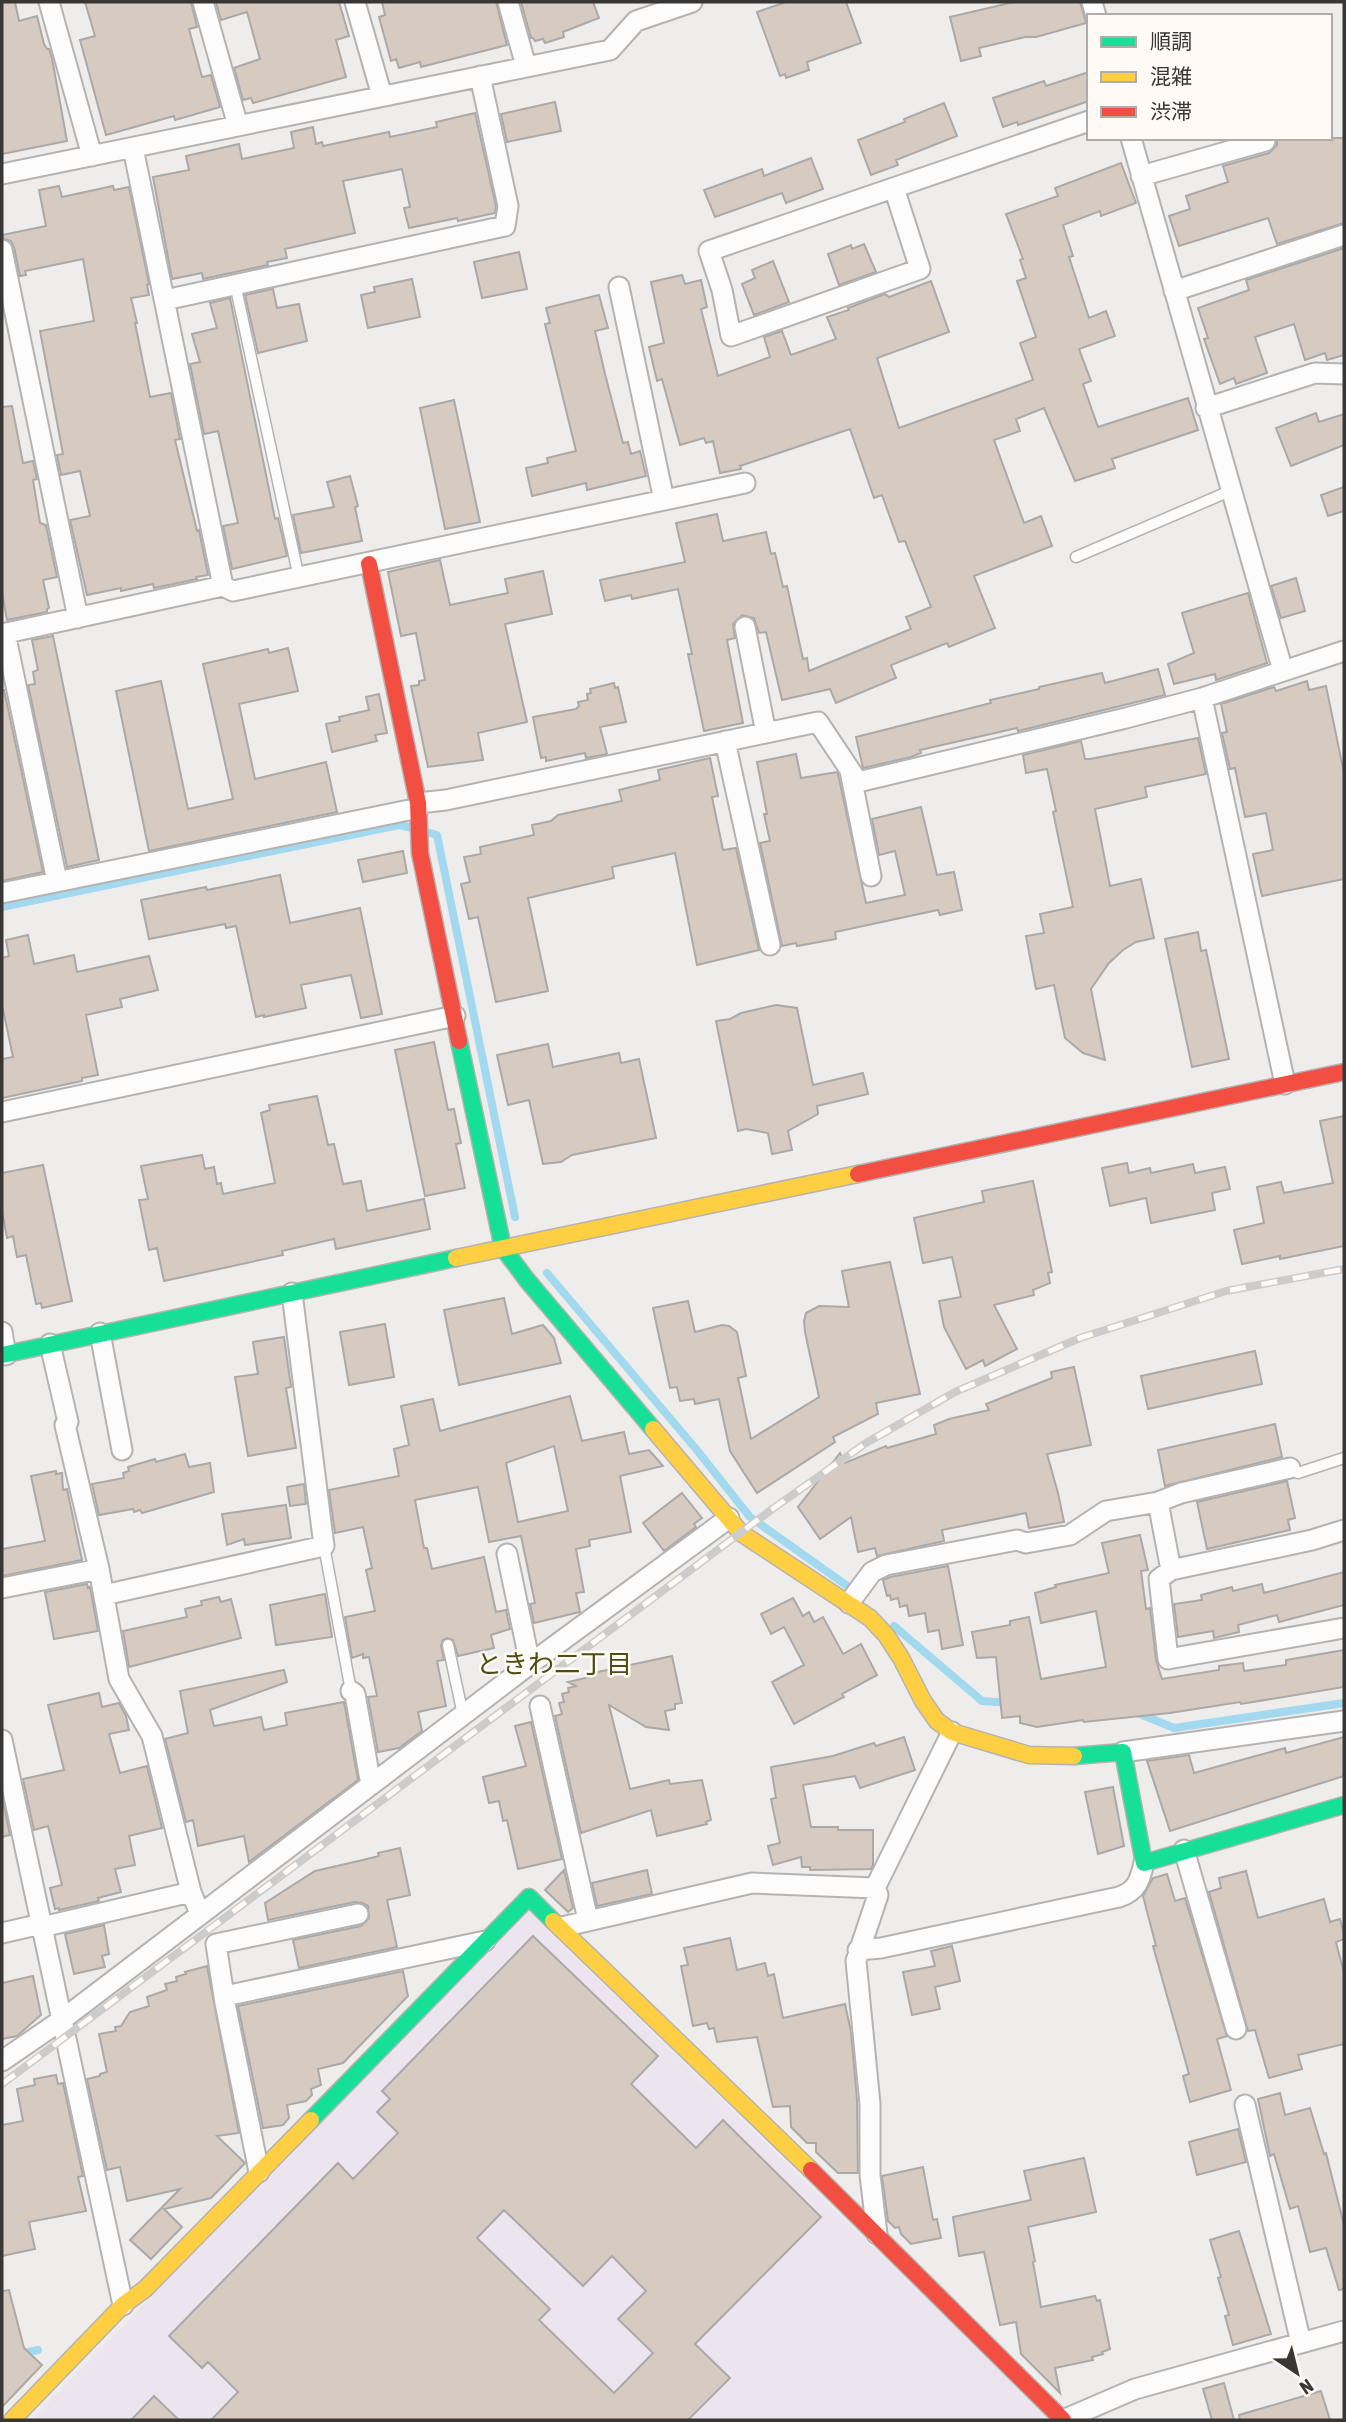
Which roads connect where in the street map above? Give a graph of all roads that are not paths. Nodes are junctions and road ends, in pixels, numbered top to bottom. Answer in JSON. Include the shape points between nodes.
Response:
{"nodes":[{"id":1,"x":48,"y":2,"type":"edge"},
{"id":2,"x":203,"y":2,"type":"edge"},
{"id":3,"x":355,"y":2,"type":"edge"},
{"id":4,"x":508,"y":2,"type":"edge"},
{"id":5,"x":692,"y":2,"type":"edge"},
{"id":6,"x":526,"y":66,"type":"junction"},
{"id":7,"x":480,"y":76,"type":"junction"},
{"id":8,"x":382,"y":96,"type":"junction"},
{"id":9,"x":1087,"y":122,"type":"edge"},
{"id":10,"x":238,"y":126,"type":"junction"},
{"id":11,"x":1131,"y":140,"type":"edge"},
{"id":12,"x":1265,"y":141,"type":"dead end"},
{"id":13,"x":133,"y":148,"type":"junction"},
{"id":14,"x":92,"y":156,"type":"junction"},
{"id":15,"x":2,"y":174,"type":"edge"},
{"id":16,"x":1141,"y":176,"type":"junction"},
{"id":17,"x":894,"y":188,"type":"junction"},
{"id":18,"x":1344,"y":235,"type":"edge"},
{"id":19,"x":2,"y":250,"type":"edge"},
{"id":20,"x":235,"y":284,"type":"junction"},
{"id":21,"x":619,"y":287,"type":"dead end"},
{"id":22,"x":1174,"y":291,"type":"junction"},
{"id":23,"x":165,"y":300,"type":"junction"},
{"id":24,"x":1344,"y":374,"type":"edge"},
{"id":25,"x":1206,"y":408,"type":"junction"},
{"id":26,"x":745,"y":483,"type":"dead end"},
{"id":27,"x":1230,"y":491,"type":"junction"},
{"id":28,"x":664,"y":500,"type":"junction"},
{"id":29,"x":1076,"y":557,"type":"dead end"},
{"id":30,"x":369,"y":564,"type":"junction"},
{"id":31,"x":299,"y":578,"type":"junction"},
{"id":32,"x":223,"y":586,"type":"junction"},
{"id":33,"x":78,"y":618,"type":"junction"},
{"id":34,"x":745,"y":627,"type":"dead end"},
{"id":35,"x":3,"y":633,"type":"edge"},
{"id":36,"x":1344,"y":651,"type":"edge"},
{"id":37,"x":1283,"y":671,"type":"junction"},
{"id":38,"x":1202,"y":698,"type":"junction"},
{"id":39,"x":766,"y":733,"type":"junction"},
{"id":40,"x":725,"y":741,"type":"junction"},
{"id":41,"x":849,"y":767,"type":"junction"},
{"id":42,"x":419,"y":808,"type":"junction"},
{"id":43,"x":872,"y":876,"type":"dead end"},
{"id":44,"x":57,"y":881,"type":"junction"},
{"id":45,"x":2,"y":894,"type":"edge"},
{"id":46,"x":770,"y":945,"type":"dead end"},
{"id":47,"x":455,"y":1016,"type":"junction"},
{"id":48,"x":1344,"y":1072,"type":"edge"},
{"id":49,"x":1285,"y":1084,"type":"junction"},
{"id":50,"x":2,"y":1112,"type":"edge"},
{"id":51,"x":503,"y":1248,"type":"junction"},
{"id":52,"x":292,"y":1293,"type":"junction"},
{"id":53,"x":2,"y":1332,"type":"edge"},
{"id":54,"x":100,"y":1333,"type":"junction"},
{"id":55,"x":50,"y":1344,"type":"junction"},
{"id":56,"x":4,"y":1355,"type":"edge"},
{"id":57,"x":122,"y":1450,"type":"dead end"},
{"id":58,"x":1344,"y":1458,"type":"edge"},
{"id":59,"x":1290,"y":1468,"type":"joint"},
{"id":60,"x":1158,"y":1502,"type":"junction"},
{"id":61,"x":729,"y":1518,"type":"junction"},
{"id":62,"x":1344,"y":1530,"type":"edge"},
{"id":63,"x":324,"y":1546,"type":"junction"},
{"id":64,"x":507,"y":1554,"type":"dead end"},
{"id":65,"x":99,"y":1569,"type":"junction"},
{"id":66,"x":1171,"y":1570,"type":"junction"},
{"id":67,"x":2,"y":1588,"type":"edge"},
{"id":68,"x":104,"y":1595,"type":"junction"},
{"id":69,"x":849,"y":1604,"type":"junction"},
{"id":70,"x":1344,"y":1628,"type":"edge"},
{"id":71,"x":448,"y":1645,"type":"dead end"},
{"id":72,"x":530,"y":1664,"type":"junction"},
{"id":73,"x":351,"y":1691,"type":"joint"},
{"id":74,"x":540,"y":1706,"type":"dead end"},
{"id":75,"x":463,"y":1715,"type":"junction"},
{"id":76,"x":1344,"y":1721,"type":"edge"},
{"id":77,"x":952,"y":1732,"type":"junction"},
{"id":78,"x":2,"y":1740,"type":"edge"},
{"id":79,"x":1123,"y":1752,"type":"junction"},
{"id":80,"x":371,"y":1785,"type":"junction"},
{"id":81,"x":1344,"y":1805,"type":"edge"},
{"id":82,"x":1184,"y":1850,"type":"junction"},
{"id":83,"x":1144,"y":1863,"type":"junction"},
{"id":84,"x":875,"y":1888,"type":"junction"},
{"id":85,"x":191,"y":1892,"type":"junction"},
{"id":86,"x":200,"y":1914,"type":"junction"},
{"id":87,"x":358,"y":1914,"type":"dead end"},
{"id":88,"x":588,"y":1920,"type":"junction"},
{"id":89,"x":42,"y":1926,"type":"junction"},
{"id":90,"x":562,"y":1927,"type":"junction"},
{"id":91,"x":2,"y":1933,"type":"edge"},
{"id":92,"x":485,"y":1941,"type":"junction"},
{"id":93,"x":858,"y":1950,"type":"junction"},
{"id":94,"x":225,"y":1996,"type":"junction"},
{"id":95,"x":63,"y":2019,"type":"junction"},
{"id":96,"x":1236,"y":2029,"type":"dead end"},
{"id":97,"x":2,"y":2061,"type":"edge"},
{"id":98,"x":1245,"y":2105,"type":"dead end"},
{"id":99,"x":260,"y":2172,"type":"junction"},
{"id":100,"x":877,"y":2234,"type":"junction"},
{"id":101,"x":123,"y":2305,"type":"junction"},
{"id":102,"x":1344,"y":2331,"type":"edge"},
{"id":103,"x":1301,"y":2343,"type":"junction"},
{"id":104,"x":12,"y":2420,"type":"edge"},
{"id":105,"x":1063,"y":2420,"type":"edge"}],
"edges":[{"from":1,"to":14,"type":"street"},
{"from":2,"to":10,"type":"street"},
{"from":3,"to":8,"type":"street"},
{"from":4,"to":6,"type":"street"},
{"from":5,"to":6,"type":"street","via":[[636,21],[610,50]]},
{"from":6,"to":7,"type":"street"},
{"from":7,"to":8,"type":"street"},
{"from":7,"to":20,"type":"street","via":[[508,206],[505,226]]},
{"from":8,"to":10,"type":"street"},
{"from":9,"to":17,"type":"street"},
{"from":10,"to":13,"type":"street"},
{"from":11,"to":16,"type":"street"},
{"from":12,"to":16,"type":"street"},
{"from":13,"to":14,"type":"street"},
{"from":13,"to":23,"type":"street"},
{"from":14,"to":15,"type":"street"},
{"from":16,"to":22,"type":"street"},
{"from":17,"to":17,"type":"street","via":[[709,251],[731,336],[920,269]]},
{"from":18,"to":22,"type":"street"},
{"from":19,"to":33,"type":"street"},
{"from":20,"to":23,"type":"street"},
{"from":20,"to":31,"type":"lane"},
{"from":21,"to":28,"type":"street"},
{"from":22,"to":25,"type":"street"},
{"from":23,"to":32,"type":"street"},
{"from":24,"to":25,"type":"street","via":[[1315,373]]},
{"from":25,"to":27,"type":"street"},
{"from":26,"to":28,"type":"street"},
{"from":27,"to":29,"type":"lane"},
{"from":27,"to":37,"type":"street"},
{"from":28,"to":30,"type":"street"},
{"from":30,"to":31,"type":"street"},
{"from":30,"to":42,"type":"street"},
{"from":31,"to":32,"type":"street","via":[[233,591]]},
{"from":32,"to":33,"type":"street"},
{"from":33,"to":35,"type":"street"},
{"from":34,"to":39,"type":"street"},
{"from":35,"to":44,"type":"street"},
{"from":36,"to":37,"type":"street"},
{"from":37,"to":38,"type":"street"},
{"from":38,"to":41,"type":"street","via":[[858,782]]},
{"from":38,"to":49,"type":"street"},
{"from":39,"to":40,"type":"street"},
{"from":39,"to":41,"type":"street","via":[[818,722]]},
{"from":40,"to":42,"type":"street"},
{"from":40,"to":46,"type":"street"},
{"from":41,"to":43,"type":"street"},
{"from":42,"to":44,"type":"street"},
{"from":42,"to":47,"type":"street","via":[[421,848]]},
{"from":44,"to":45,"type":"street"},
{"from":47,"to":50,"type":"street"},
{"from":47,"to":51,"type":"street"},
{"from":48,"to":49,"type":"street"},
{"from":49,"to":51,"type":"street"},
{"from":51,"to":52,"type":"street"},
{"from":51,"to":61,"type":"street"},
{"from":52,"to":54,"type":"street"},
{"from":52,"to":63,"type":"street"},
{"from":53,"to":56,"type":"street"},
{"from":54,"to":55,"type":"street"},
{"from":54,"to":57,"type":"street"},
{"from":55,"to":56,"type":"street"},
{"from":55,"to":65,"type":"street"},
{"from":58,"to":59,"type":"lane","via":[[1298,1473]]},
{"from":59,"to":60,"type":"street"},
{"from":60,"to":66,"type":"street"},
{"from":60,"to":69,"type":"street","via":[[1105,1511],[1070,1535],[1026,1543],[1017,1540],[886,1565],[872,1572]]},
{"from":61,"to":69,"type":"street","via":[[741,1533]]},
{"from":61,"to":72,"type":"street"},
{"from":62,"to":66,"type":"street"},
{"from":63,"to":68,"type":"street"},
{"from":63,"to":73,"type":"lane"},
{"from":64,"to":72,"type":"street"},
{"from":65,"to":67,"type":"street"},
{"from":65,"to":68,"type":"street"},
{"from":66,"to":70,"type":"street","via":[[1159,1579],[1168,1658]]},
{"from":68,"to":85,"type":"street","via":[[119,1679],[152,1736]]},
{"from":69,"to":77,"type":"street","via":[[886,1635],[923,1701]]},
{"from":71,"to":75,"type":"lane"},
{"from":72,"to":75,"type":"street"},
{"from":73,"to":80,"type":"street"},
{"from":74,"to":88,"type":"street"},
{"from":75,"to":80,"type":"street"},
{"from":76,"to":79,"type":"street"},
{"from":77,"to":79,"type":"street","via":[[1029,1755]]},
{"from":77,"to":84,"type":"street"},
{"from":78,"to":89,"type":"street"},
{"from":79,"to":83,"type":"street"},
{"from":80,"to":86,"type":"street"},
{"from":81,"to":82,"type":"street"},
{"from":82,"to":83,"type":"street"},
{"from":82,"to":96,"type":"street"},
{"from":83,"to":93,"type":"street","via":[[1130,1894]]},
{"from":84,"to":88,"type":"street","via":[[752,1883]]},
{"from":84,"to":93,"type":"street","via":[[878,1895]]},
{"from":85,"to":86,"type":"street"},
{"from":85,"to":89,"type":"street"},
{"from":86,"to":95,"type":"street"},
{"from":87,"to":94,"type":"street","via":[[216,1944]]},
{"from":88,"to":90,"type":"street"},
{"from":89,"to":91,"type":"street"},
{"from":89,"to":95,"type":"street"},
{"from":90,"to":92,"type":"street","via":[[529,1897]]},
{"from":90,"to":100,"type":"street"},
{"from":92,"to":94,"type":"street"},
{"from":92,"to":99,"type":"street"},
{"from":93,"to":100,"type":"street"},
{"from":94,"to":99,"type":"street"},
{"from":95,"to":97,"type":"street"},
{"from":95,"to":101,"type":"street"},
{"from":98,"to":103,"type":"street"},
{"from":99,"to":101,"type":"street","via":[[145,2289]]},
{"from":100,"to":105,"type":"street"},
{"from":101,"to":104,"type":"street"},
{"from":102,"to":103,"type":"street"},
{"from":103,"to":105,"type":"street","via":[[1135,2389]]}]}
